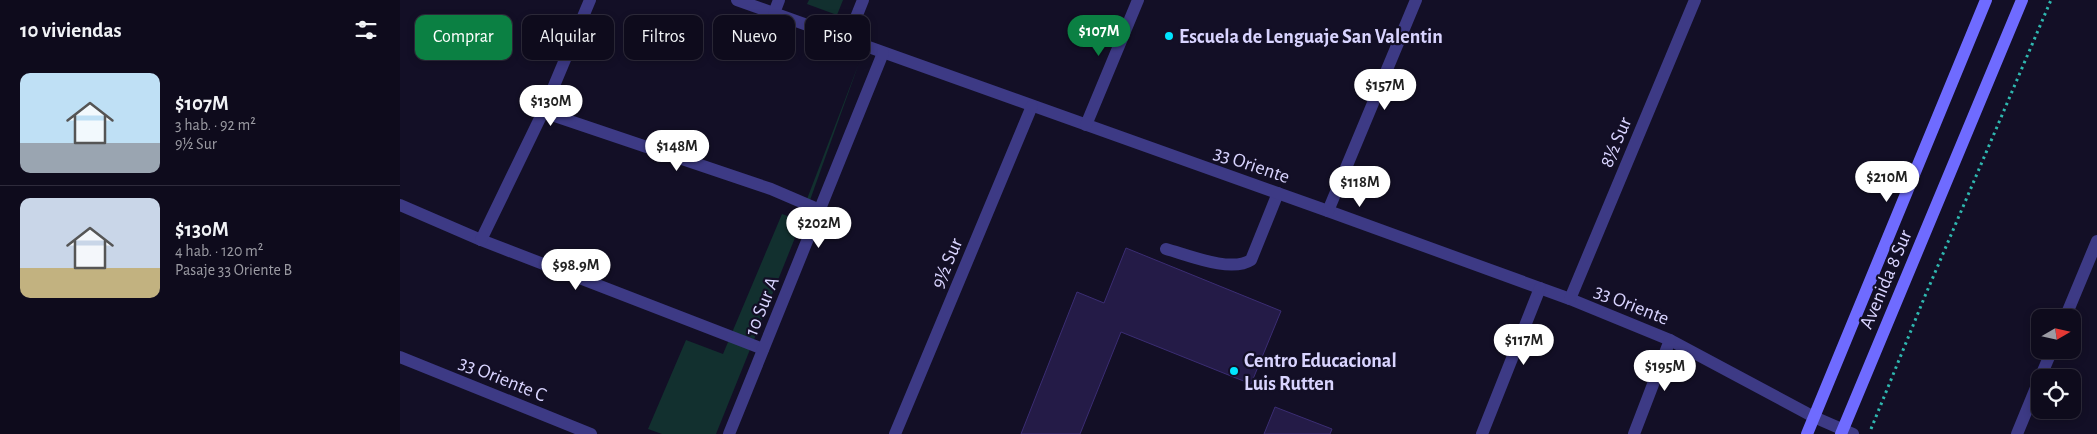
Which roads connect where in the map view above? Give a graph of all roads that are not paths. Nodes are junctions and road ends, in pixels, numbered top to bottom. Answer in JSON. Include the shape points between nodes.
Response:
{"nodes":[{"id":1,"x":590,"y":0,"type":"edge"},
{"id":2,"x":737,"y":0,"type":"edge"},
{"id":3,"x":779,"y":0,"type":"edge"},
{"id":4,"x":863,"y":0,"type":"edge"},
{"id":5,"x":1138,"y":0,"type":"edge"},
{"id":6,"x":1416,"y":0,"type":"edge"},
{"id":7,"x":1695,"y":0,"type":"edge"},
{"id":8,"x":1986,"y":0,"type":"edge"},
{"id":9,"x":2022,"y":0,"type":"edge"},
{"id":10,"x":774,"y":13,"type":"junction"},
{"id":11,"x":857,"y":15,"type":"edge"},
{"id":12,"x":805,"y":24,"type":"edge"},
{"id":13,"x":870,"y":48,"type":"edge"},
{"id":14,"x":883,"y":53,"type":"junction"},
{"id":15,"x":1032,"y":106,"type":"junction"},
{"id":16,"x":542,"y":112,"type":"junction"},
{"id":17,"x":1086,"y":125,"type":"junction"},
{"id":18,"x":1278,"y":192,"type":"junction"},
{"id":19,"x":400,"y":206,"type":"edge"},
{"id":20,"x":820,"y":210,"type":"junction"},
{"id":21,"x":1328,"y":210,"type":"junction"},
{"id":22,"x":481,"y":240,"type":"junction"},
{"id":23,"x":2097,"y":240,"type":"edge"},
{"id":24,"x":1166,"y":249,"type":"dead end"},
{"id":25,"x":1540,"y":288,"type":"junction"},
{"id":26,"x":1570,"y":299,"type":"junction"},
{"id":27,"x":2069,"y":309,"type":"edge"},
{"id":28,"x":1670,"y":340,"type":"junction"},
{"id":29,"x":764,"y":349,"type":"junction"},
{"id":30,"x":400,"y":357,"type":"edge"},
{"id":31,"x":2031,"y":400,"type":"edge"},
{"id":32,"x":1814,"y":417,"type":"junction"},
{"id":33,"x":1846,"y":433,"type":"edge"},
{"id":34,"x":591,"y":434,"type":"edge"},
{"id":35,"x":729,"y":434,"type":"edge"},
{"id":36,"x":895,"y":434,"type":"edge"},
{"id":37,"x":1482,"y":434,"type":"edge"},
{"id":38,"x":1634,"y":434,"type":"edge"},
{"id":39,"x":1807,"y":434,"type":"edge"},
{"id":40,"x":2017,"y":434,"type":"edge"}],
"edges":[{"from":1,"to":16,"type":"street"},
{"from":2,"to":10,"type":"street","name":"33 Oriente"},
{"from":3,"to":10,"type":"street"},
{"from":4,"to":11,"type":"street"},
{"from":5,"to":17,"type":"street"},
{"from":6,"to":21,"type":"street"},
{"from":7,"to":26,"type":"street","name":"8½ Sur"},
{"from":8,"to":32,"type":"street","name":"Avenida 8 Sur"},
{"from":9,"to":33,"type":"street","name":"Avenida 8 Sur"},
{"from":10,"to":12,"type":"street","name":"33 Oriente"},
{"from":13,"to":14,"type":"street","name":"33 Oriente"},
{"from":14,"to":15,"type":"street","name":"33 Oriente"},
{"from":14,"to":20,"type":"street","name":"10 Sur A"},
{"from":15,"to":17,"type":"street","name":"33 Oriente"},
{"from":15,"to":36,"type":"street","name":"9½ Sur"},
{"from":16,"to":20,"type":"street","via":[[771,189]]},
{"from":16,"to":22,"type":"street"},
{"from":17,"to":18,"type":"street","name":"33 Oriente"},
{"from":18,"to":21,"type":"street","name":"33 Oriente"},
{"from":18,"to":24,"type":"street","via":[[1251,260],[1243,265],[1223,264]]},
{"from":19,"to":22,"type":"street"},
{"from":20,"to":29,"type":"street","name":"10 Sur A"},
{"from":21,"to":25,"type":"street","name":"33 Oriente"},
{"from":22,"to":29,"type":"street"},
{"from":23,"to":27,"type":"street"},
{"from":25,"to":26,"type":"street","name":"33 Oriente"},
{"from":25,"to":37,"type":"street"},
{"from":26,"to":28,"type":"street","name":"33 Oriente"},
{"from":28,"to":32,"type":"street","name":"33 Oriente"},
{"from":28,"to":38,"type":"street"},
{"from":29,"to":35,"type":"street","name":"10 Sur A"},
{"from":30,"to":34,"type":"street","name":"33 Oriente C"},
{"from":31,"to":40,"type":"street"},
{"from":32,"to":33,"type":"street","name":"33 Oriente"},
{"from":32,"to":39,"type":"street","name":"Avenida 8 Sur"}]}
